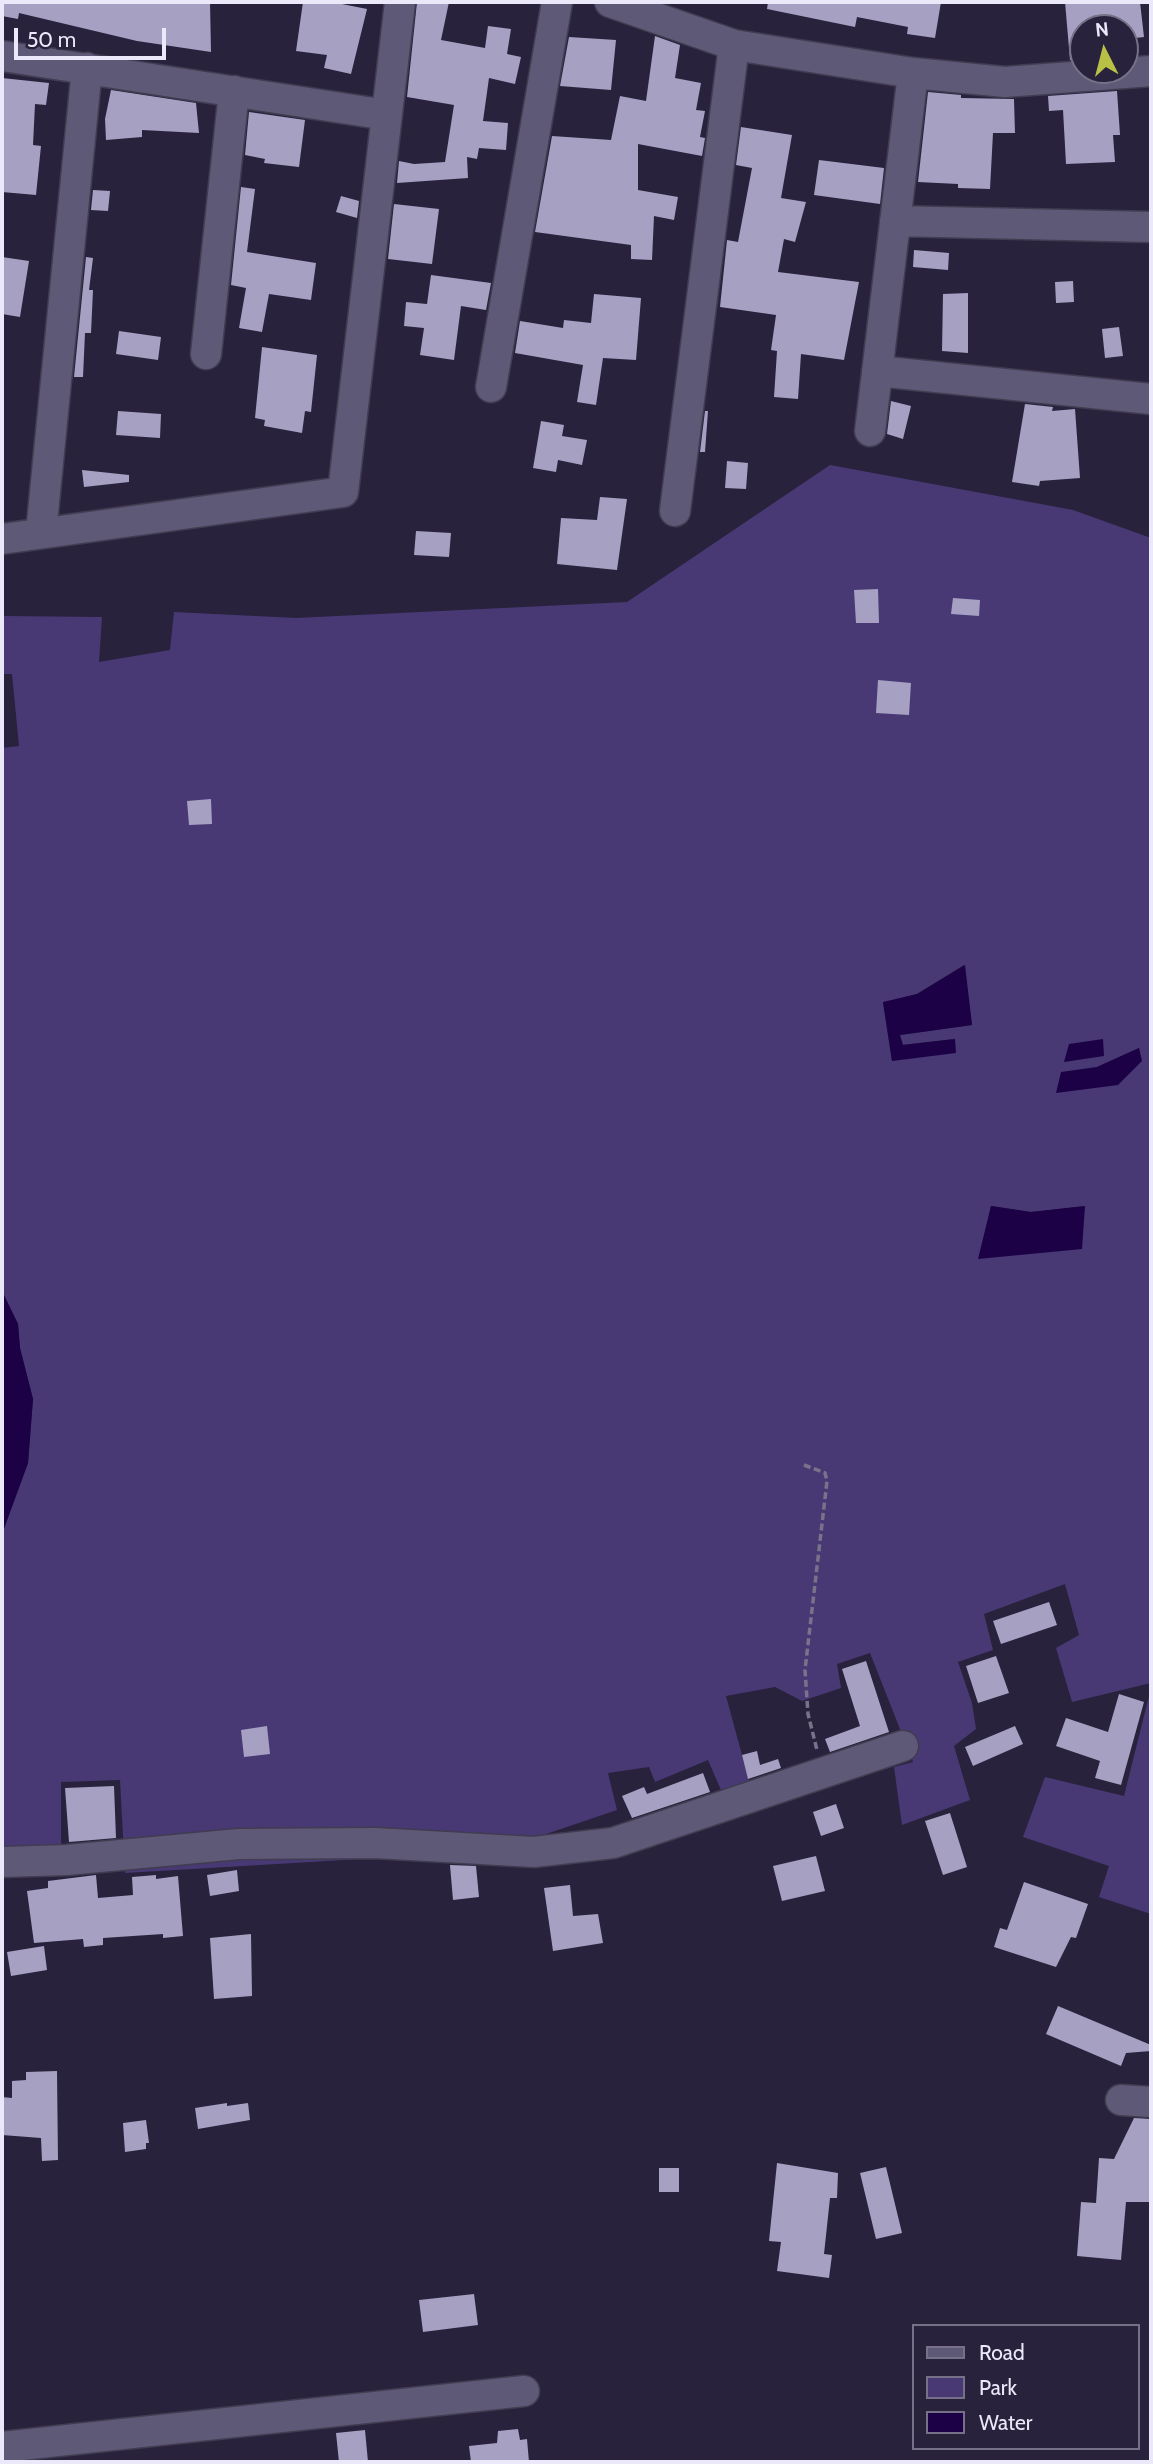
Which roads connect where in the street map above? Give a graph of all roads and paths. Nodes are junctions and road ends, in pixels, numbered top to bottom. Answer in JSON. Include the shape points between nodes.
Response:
{"nodes":[{"id":1,"x":400,"y":2,"type":"edge"},
{"id":2,"x":557,"y":2,"type":"edge"},
{"id":3,"x":610,"y":2,"type":"edge"},
{"id":4,"x":734,"y":45,"type":"junction"},
{"id":5,"x":2,"y":56,"type":"edge"},
{"id":6,"x":87,"y":68,"type":"junction"},
{"id":7,"x":1151,"y":71,"type":"edge"},
{"id":8,"x":913,"y":74,"type":"junction"},
{"id":9,"x":234,"y":91,"type":"junction"},
{"id":10,"x":387,"y":115,"type":"junction"},
{"id":11,"x":895,"y":221,"type":"junction"},
{"id":12,"x":1151,"y":227,"type":"edge"},
{"id":13,"x":206,"y":354,"type":"dead end"},
{"id":14,"x":877,"y":371,"type":"junction"},
{"id":15,"x":491,"y":387,"type":"dead end"},
{"id":16,"x":1151,"y":399,"type":"edge"},
{"id":17,"x":870,"y":431,"type":"dead end"},
{"id":18,"x":675,"y":511,"type":"dead end"},
{"id":19,"x":41,"y":533,"type":"junction"},
{"id":20,"x":2,"y":539,"type":"edge"},
{"id":21,"x":804,"y":1465,"type":"dead end"},
{"id":22,"x":903,"y":1746,"type":"dead end"},
{"id":23,"x":824,"y":1772,"type":"junction"},
{"id":24,"x":2,"y":1862,"type":"edge"},
{"id":25,"x":1121,"y":2100,"type":"dead end"},
{"id":26,"x":1151,"y":2102,"type":"edge"},
{"id":27,"x":524,"y":2391,"type":"dead end"},
{"id":28,"x":2,"y":2446,"type":"edge"}],
"edges":[{"from":1,"to":10,"type":"street"},
{"from":2,"to":15,"type":"street"},
{"from":3,"to":4,"type":"street"},
{"from":4,"to":8,"type":"street"},
{"from":4,"to":18,"type":"street"},
{"from":5,"to":6,"type":"street"},
{"from":6,"to":9,"type":"street"},
{"from":6,"to":19,"type":"street"},
{"from":7,"to":8,"type":"street","via":[[1005,82]]},
{"from":8,"to":11,"type":"street"},
{"from":9,"to":10,"type":"street"},
{"from":9,"to":13,"type":"street"},
{"from":10,"to":19,"type":"street","via":[[343,492]]},
{"from":11,"to":12,"type":"street"},
{"from":11,"to":14,"type":"street"},
{"from":14,"to":16,"type":"street"},
{"from":14,"to":17,"type":"street"},
{"from":19,"to":20,"type":"street"},
{"from":21,"to":23,"type":"path","via":[[825,1473],[827,1481],[805,1670],[808,1714]]},
{"from":22,"to":23,"type":"street"},
{"from":23,"to":24,"type":"street","via":[[612,1843],[534,1852],[375,1843],[239,1844]]},
{"from":25,"to":26,"type":"street"},
{"from":27,"to":28,"type":"street"}]}
